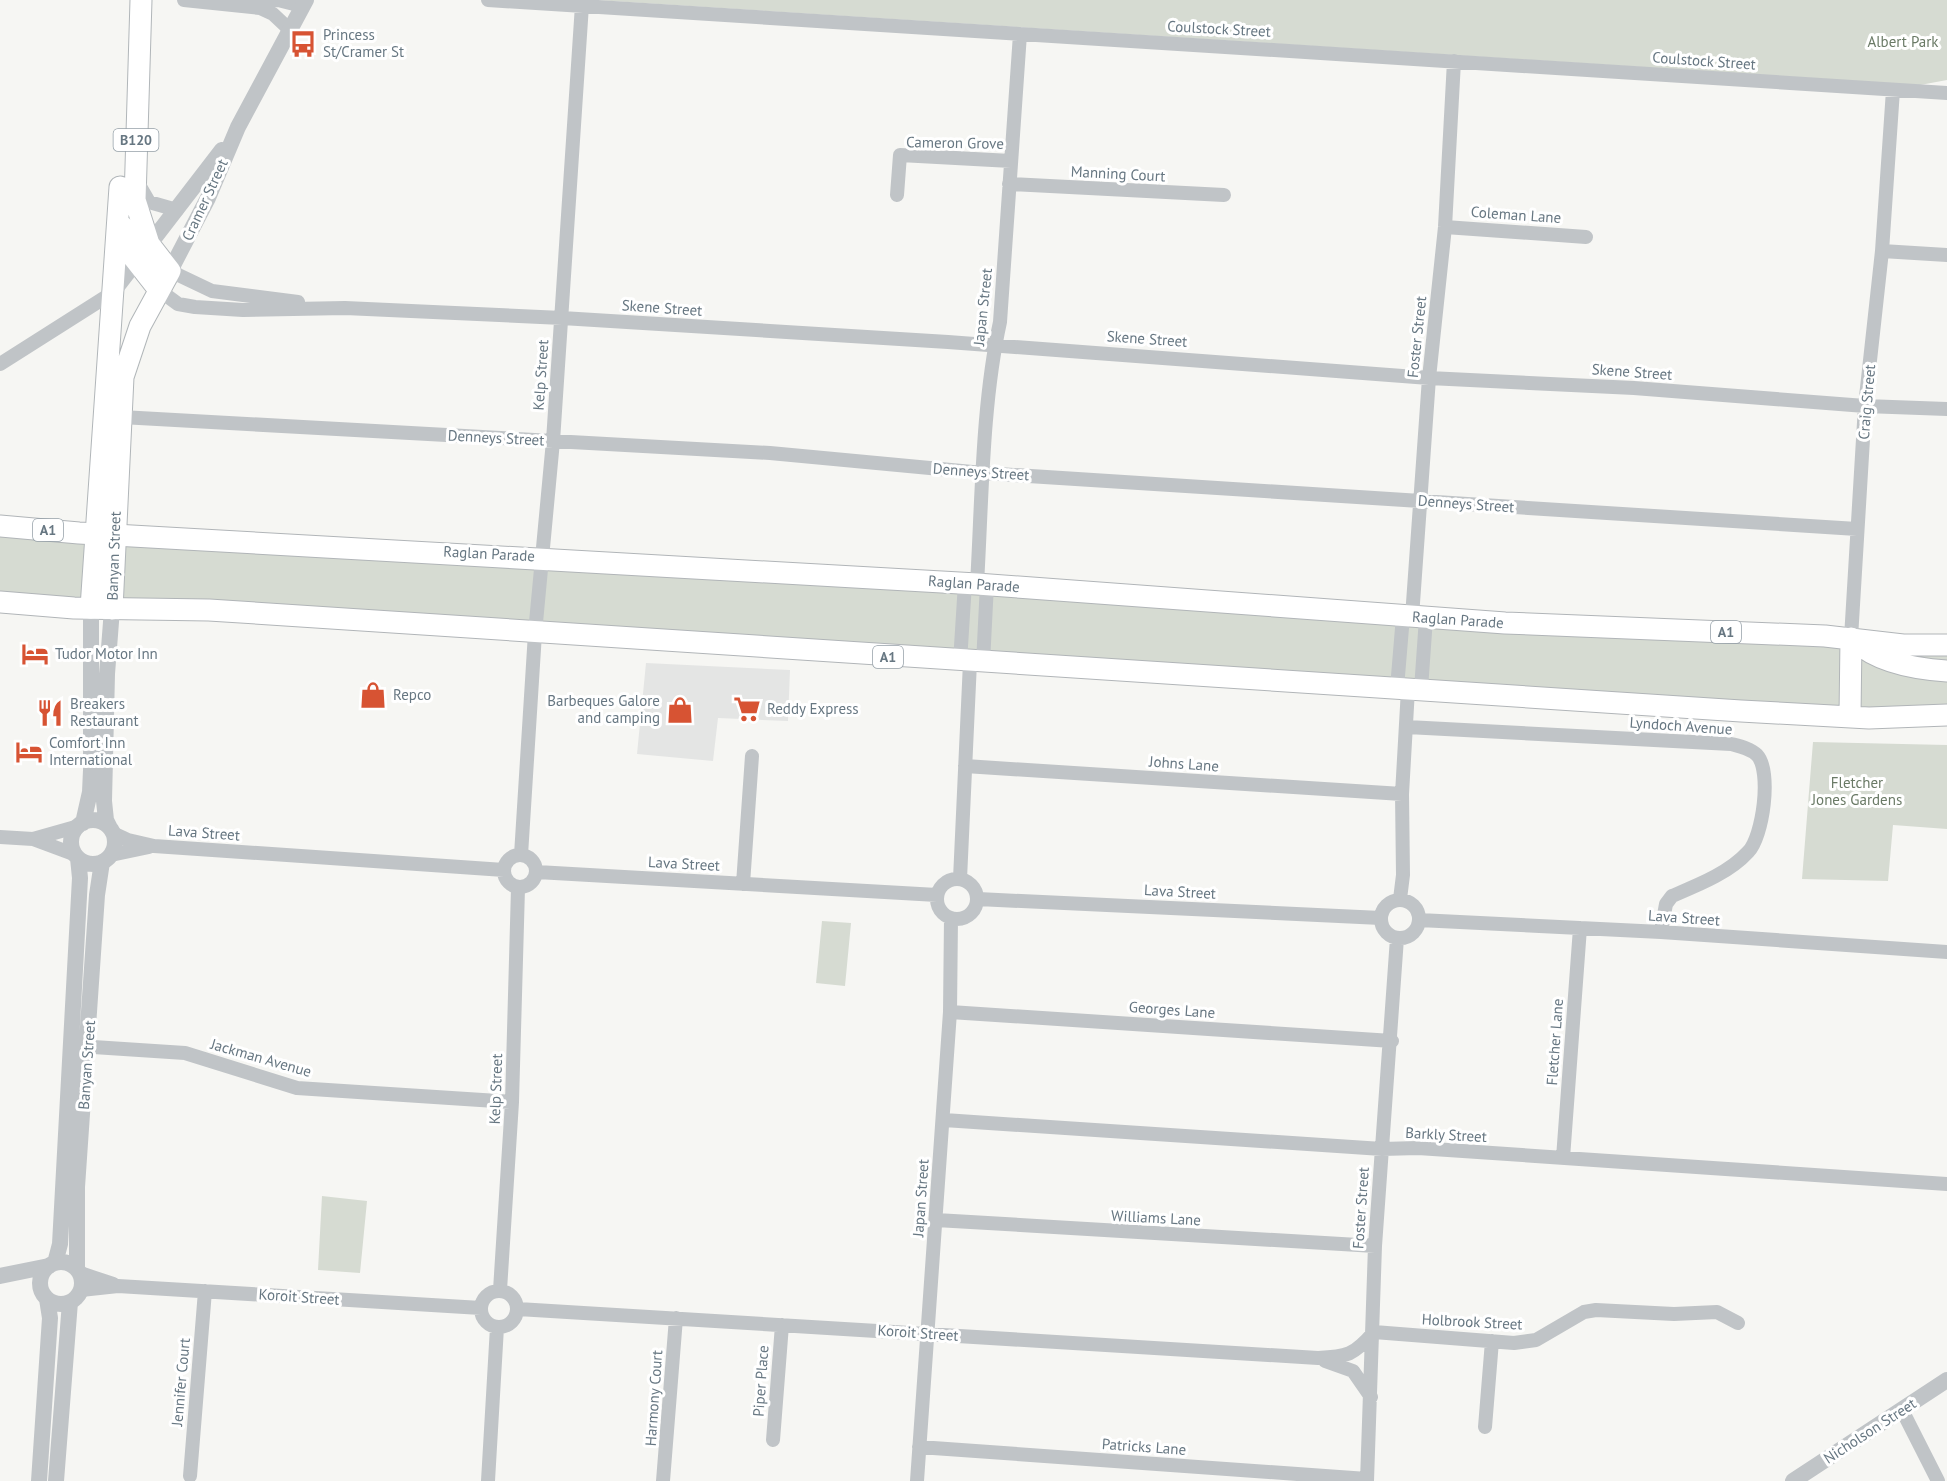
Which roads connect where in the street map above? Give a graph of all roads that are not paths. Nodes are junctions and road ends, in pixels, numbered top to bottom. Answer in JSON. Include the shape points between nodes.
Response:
{"nodes":[{"id":1,"x":141,"y":0,"type":"edge"},
{"id":2,"x":184,"y":0,"type":"edge"},
{"id":3,"x":488,"y":0,"type":"edge"},
{"id":4,"x":220,"y":3,"type":"junction"},
{"id":5,"x":304,"y":3,"type":"edge"},
{"id":6,"x":582,"y":5,"type":"junction"},
{"id":7,"x":290,"y":30,"type":"junction"},
{"id":8,"x":1020,"y":34,"type":"junction"},
{"id":9,"x":1454,"y":61,"type":"junction"},
{"id":10,"x":1893,"y":90,"type":"junction"},
{"id":11,"x":1947,"y":93,"type":"edge"},
{"id":12,"x":238,"y":127,"type":"junction"},
{"id":13,"x":1011,"y":161,"type":"junction"},
{"id":14,"x":127,"y":182,"type":"junction"},
{"id":15,"x":1010,"y":184,"type":"junction"},
{"id":16,"x":897,"y":195,"type":"dead end"},
{"id":17,"x":1224,"y":195,"type":"dead end"},
{"id":18,"x":177,"y":210,"type":"junction"},
{"id":19,"x":1445,"y":227,"type":"junction"},
{"id":20,"x":1586,"y":237,"type":"dead end"},
{"id":21,"x":149,"y":244,"type":"junction"},
{"id":22,"x":1882,"y":251,"type":"junction"},
{"id":23,"x":1947,"y":255,"type":"edge"},
{"id":24,"x":135,"y":261,"type":"junction"},
{"id":25,"x":170,"y":272,"type":"junction"},
{"id":26,"x":159,"y":290,"type":"junction"},
{"id":27,"x":112,"y":293,"type":"junction"},
{"id":28,"x":195,"y":308,"type":"junction"},
{"id":29,"x":345,"y":308,"type":"junction"},
{"id":30,"x":110,"y":315,"type":"junction"},
{"id":31,"x":562,"y":318,"type":"junction"},
{"id":32,"x":69,"y":322,"type":"junction"},
{"id":33,"x":137,"y":334,"type":"junction"},
{"id":34,"x":995,"y":345,"type":"junction"},
{"id":35,"x":0,"y":364,"type":"edge"},
{"id":36,"x":1429,"y":378,"type":"junction"},
{"id":37,"x":1865,"y":406,"type":"junction"},
{"id":38,"x":1947,"y":409,"type":"edge"},
{"id":39,"x":113,"y":416,"type":"junction"},
{"id":40,"x":553,"y":441,"type":"junction"},
{"id":41,"x":983,"y":473,"type":"junction"},
{"id":42,"x":1421,"y":501,"type":"junction"},
{"id":43,"x":0,"y":526,"type":"edge"},
{"id":44,"x":1857,"y":529,"type":"junction"},
{"id":45,"x":105,"y":534,"type":"junction"},
{"id":46,"x":541,"y":557,"type":"junction"},
{"id":47,"x":977,"y":584,"type":"junction"},
{"id":48,"x":0,"y":602,"type":"edge"},
{"id":49,"x":102,"y":608,"type":"junction"},
{"id":50,"x":1413,"y":617,"type":"junction"},
{"id":51,"x":535,"y":633,"type":"junction"},
{"id":52,"x":1851,"y":638,"type":"junction"},
{"id":53,"x":1947,"y":645,"type":"edge"},
{"id":54,"x":971,"y":662,"type":"junction"},
{"id":55,"x":1947,"y":671,"type":"edge"},
{"id":56,"x":1409,"y":689,"type":"junction"},
{"id":57,"x":1947,"y":715,"type":"edge"},
{"id":58,"x":1850,"y":716,"type":"junction"},
{"id":59,"x":1407,"y":727,"type":"junction"},
{"id":60,"x":752,"y":756,"type":"dead end"},
{"id":61,"x":965,"y":766,"type":"junction"},
{"id":62,"x":1401,"y":794,"type":"junction"},
{"id":63,"x":81,"y":824,"type":"junction"},
{"id":64,"x":112,"y":831,"type":"junction"},
{"id":65,"x":0,"y":837,"type":"edge"},
{"id":66,"x":33,"y":839,"type":"junction"},
{"id":67,"x":154,"y":846,"type":"junction"},
{"id":68,"x":520,"y":855,"type":"junction"},
{"id":69,"x":77,"y":857,"type":"junction"},
{"id":70,"x":106,"y":859,"type":"junction"},
{"id":71,"x":504,"y":870,"type":"junction"},
{"id":72,"x":537,"y":872,"type":"junction"},
{"id":73,"x":960,"y":879,"type":"junction"},
{"id":74,"x":743,"y":884,"type":"junction"},
{"id":75,"x":518,"y":888,"type":"junction"},
{"id":76,"x":937,"y":895,"type":"junction"},
{"id":77,"x":978,"y":899,"type":"junction"},
{"id":78,"x":1400,"y":899,"type":"junction"},
{"id":79,"x":951,"y":918,"type":"junction"},
{"id":80,"x":1381,"y":918,"type":"junction"},
{"id":81,"x":1419,"y":920,"type":"junction"},
{"id":82,"x":1580,"y":928,"type":"junction"},
{"id":83,"x":1660,"y":932,"type":"junction"},
{"id":84,"x":1397,"y":938,"type":"junction"},
{"id":85,"x":1947,"y":952,"type":"edge"},
{"id":86,"x":950,"y":1012,"type":"junction"},
{"id":87,"x":1392,"y":1041,"type":"junction"},
{"id":88,"x":81,"y":1046,"type":"junction"},
{"id":89,"x":512,"y":1102,"type":"junction"},
{"id":90,"x":944,"y":1120,"type":"junction"},
{"id":91,"x":1382,"y":1149,"type":"junction"},
{"id":92,"x":1563,"y":1158,"type":"junction"},
{"id":93,"x":1947,"y":1184,"type":"edge"},
{"id":94,"x":936,"y":1220,"type":"junction"},
{"id":95,"x":1375,"y":1246,"type":"junction"},
{"id":96,"x":52,"y":1264,"type":"junction"},
{"id":97,"x":2,"y":1276,"type":"edge"},
{"id":98,"x":77,"y":1283,"type":"junction"},
{"id":99,"x":500,"y":1290,"type":"junction"},
{"id":100,"x":205,"y":1291,"type":"junction"},
{"id":101,"x":45,"y":1295,"type":"junction"},
{"id":102,"x":481,"y":1308,"type":"junction"},
{"id":103,"x":518,"y":1310,"type":"junction"},
{"id":104,"x":676,"y":1318,"type":"junction"},
{"id":105,"x":1738,"y":1323,"type":"dead end"},
{"id":106,"x":782,"y":1325,"type":"junction"},
{"id":107,"x":497,"y":1327,"type":"junction"},
{"id":108,"x":1374,"y":1332,"type":"junction"},
{"id":109,"x":927,"y":1334,"type":"junction"},
{"id":110,"x":1492,"y":1341,"type":"junction"},
{"id":111,"x":1318,"y":1358,"type":"junction"},
{"id":112,"x":1947,"y":1380,"type":"edge"},
{"id":113,"x":1371,"y":1397,"type":"junction"},
{"id":114,"x":1902,"y":1410,"type":"junction"},
{"id":115,"x":1485,"y":1427,"type":"dead end"},
{"id":116,"x":773,"y":1440,"type":"dead end"},
{"id":117,"x":919,"y":1447,"type":"junction"},
{"id":118,"x":190,"y":1476,"type":"dead end"},
{"id":119,"x":1367,"y":1480,"type":"edge"},
{"id":120,"x":39,"y":1481,"type":"edge"},
{"id":121,"x":56,"y":1481,"type":"edge"},
{"id":122,"x":488,"y":1481,"type":"edge"},
{"id":123,"x":663,"y":1481,"type":"edge"},
{"id":124,"x":917,"y":1481,"type":"edge"},
{"id":125,"x":1793,"y":1481,"type":"edge"},
{"id":126,"x":1938,"y":1481,"type":"edge"}],
"edges":[{"from":1,"to":14,"type":"main road","number":"B120"},
{"from":2,"to":4,"type":"street"},
{"from":3,"to":6,"type":"street","name":"Coulstock Street"},
{"from":4,"to":5,"type":"street"},
{"from":4,"to":7,"type":"street","via":[[267,11]]},
{"from":5,"to":7,"type":"street","name":"Cramer Street"},
{"from":6,"to":8,"type":"street","name":"Coulstock Street"},
{"from":6,"to":31,"type":"street","name":"Kelp Street"},
{"from":7,"to":12,"type":"street","name":"Cramer Street"},
{"from":8,"to":9,"type":"street","name":"Coulstock Street"},
{"from":8,"to":13,"type":"street","name":"Japan Street"},
{"from":9,"to":10,"type":"street","name":"Coulstock Street"},
{"from":9,"to":19,"type":"street","name":"Foster Street"},
{"from":10,"to":11,"type":"street","name":"Coulstock Street"},
{"from":10,"to":22,"type":"street","name":"Craig Street"},
{"from":12,"to":18,"type":"street","name":"Cramer Street"},
{"from":12,"to":25,"type":"street","name":"Cramer Street"},
{"from":13,"to":15,"type":"street","name":"Japan Street"},
{"from":13,"to":16,"type":"street","name":"Cameron Grove","via":[[900,155]]},
{"from":14,"to":18,"type":"street","via":[[149,202]]},
{"from":14,"to":21,"type":"main road","number":"B120"},
{"from":14,"to":24,"type":"main road","number":"B120","via":[[123,233]]},
{"from":14,"to":27,"type":"main road","number":"B120"},
{"from":15,"to":17,"type":"street","name":"Manning Court"},
{"from":15,"to":34,"type":"street","name":"Japan Street"},
{"from":18,"to":21,"type":"street","name":"Cramer Street"},
{"from":19,"to":20,"type":"street","name":"Coleman Lane"},
{"from":19,"to":36,"type":"street","name":"Foster Street"},
{"from":21,"to":24,"type":"street"},
{"from":21,"to":25,"type":"main road","number":"B120"},
{"from":22,"to":23,"type":"street"},
{"from":22,"to":37,"type":"street","name":"Craig Street"},
{"from":24,"to":26,"type":"main road","number":"B120"},
{"from":24,"to":27,"type":"street"},
{"from":25,"to":26,"type":"main road","name":"Banyan Street","number":"B120"},
{"from":25,"to":29,"type":"street","name":"Skene Street","via":[[212,291]]},
{"from":26,"to":28,"type":"street","name":"Skene Street","via":[[178,304]]},
{"from":26,"to":33,"type":"main road","name":"Banyan Street","number":"B120"},
{"from":27,"to":30,"type":"main road","name":"Banyan Street","number":"B120"},
{"from":27,"to":32,"type":"street"},
{"from":28,"to":29,"type":"street","name":"Skene Street"},
{"from":28,"to":33,"type":"street","name":"Skene Street","via":[[160,310]]},
{"from":29,"to":31,"type":"street","name":"Skene Street"},
{"from":30,"to":32,"type":"street"},
{"from":30,"to":33,"type":"main road"},
{"from":30,"to":39,"type":"main road","name":"Banyan Street","number":"B120"},
{"from":31,"to":34,"type":"street","name":"Skene Street"},
{"from":31,"to":40,"type":"street","name":"Kelp Street"},
{"from":32,"to":35,"type":"street"},
{"from":33,"to":39,"type":"main road","name":"Banyan Street","number":"B120"},
{"from":34,"to":36,"type":"street","name":"Skene Street"},
{"from":34,"to":41,"type":"street","name":"Japan Street"},
{"from":36,"to":37,"type":"street","name":"Skene Street","via":[[1634,388]]},
{"from":36,"to":42,"type":"street","name":"Foster Street"},
{"from":37,"to":38,"type":"street","name":"Skene Street"},
{"from":37,"to":44,"type":"street","name":"Craig Street"},
{"from":39,"to":40,"type":"street","name":"Denneys Street"},
{"from":39,"to":45,"type":"main road","name":"Banyan Street","number":"B120"},
{"from":40,"to":41,"type":"street","name":"Denneys Street","via":[[770,453]]},
{"from":40,"to":46,"type":"street","name":"Kelp Street"},
{"from":41,"to":42,"type":"street","name":"Denneys Street"},
{"from":41,"to":47,"type":"street","name":"Japan Street"},
{"from":42,"to":44,"type":"street","name":"Denneys Street"},
{"from":42,"to":50,"type":"street","name":"Foster Street"},
{"from":43,"to":45,"type":"main road","name":"Raglan Parade","number":"A1"},
{"from":44,"to":52,"type":"street","name":"Craig Street"},
{"from":45,"to":46,"type":"main road","name":"Raglan Parade","number":"A1"},
{"from":45,"to":49,"type":"main road","name":"Banyan Street","number":"B120"},
{"from":46,"to":47,"type":"main road","name":"Raglan Parade","number":"A1"},
{"from":46,"to":51,"type":"street","name":"Kelp Street"},
{"from":47,"to":50,"type":"main road","name":"Raglan Parade","number":"A1"},
{"from":47,"to":54,"type":"street","name":"Japan Street"},
{"from":47,"to":54,"type":"street","name":"Japan Street"},
{"from":48,"to":49,"type":"main road","number":"A1"},
{"from":49,"to":51,"type":"main road","number":"A1","via":[[209,610]]},
{"from":49,"to":63,"type":"street","name":"Banyan Street","via":[[90,792]]},
{"from":49,"to":64,"type":"street","name":"Banyan Street","via":[[106,674],[104,801]]},
{"from":50,"to":52,"type":"main road","name":"Raglan Parade","number":"A1"},
{"from":50,"to":56,"type":"street"},
{"from":50,"to":56,"type":"street"},
{"from":51,"to":54,"type":"main road","number":"A1"},
{"from":51,"to":68,"type":"street","name":"Kelp Street"},
{"from":52,"to":53,"type":"main road","name":"Raglan Parade","number":"A1","via":[[1903,645]]},
{"from":52,"to":55,"type":"main road","via":[[1879,657]]},
{"from":52,"to":58,"type":"main road","name":"Craig Street"},
{"from":54,"to":56,"type":"main road","number":"A1"},
{"from":54,"to":61,"type":"street","name":"Japan Street"},
{"from":56,"to":58,"type":"main road","number":"A1"},
{"from":56,"to":59,"type":"street"},
{"from":57,"to":58,"type":"main road","number":"A1"},
{"from":59,"to":62,"type":"street"},
{"from":59,"to":83,"type":"street","name":"Lyndoch Avenue","via":[[1731,744],[1756,754],[1764,780],[1759,834],[1736,864],[1672,896],[1666,904]]},
{"from":60,"to":74,"type":"street"},
{"from":61,"to":62,"type":"street","name":"Johns Lane"},
{"from":61,"to":73,"type":"street","name":"Japan Street"},
{"from":62,"to":78,"type":"street"},
{"from":63,"to":64,"type":"street","via":[[100,821]]},
{"from":63,"to":66,"type":"street"},
{"from":63,"to":69,"type":"street","via":[[71,840]]},
{"from":64,"to":67,"type":"street","name":"Lava Street","via":[[128,840]]},
{"from":64,"to":70,"type":"street","via":[[115,845]]},
{"from":65,"to":66,"type":"street"},
{"from":66,"to":69,"type":"street"},
{"from":67,"to":70,"type":"street","name":"Lava Street"},
{"from":67,"to":71,"type":"street","name":"Lava Street"},
{"from":68,"to":71,"type":"street","via":[[507,862]]},
{"from":68,"to":72,"type":"street","via":[[530,858]]},
{"from":69,"to":70,"type":"street","via":[[90,864]]},
{"from":69,"to":88,"type":"street","name":"Banyan Street"},
{"from":70,"to":88,"type":"street","name":"Banyan Street","via":[[97,895]]},
{"from":71,"to":75,"type":"street","via":[[509,884]]},
{"from":72,"to":74,"type":"street","name":"Lava Street"},
{"from":72,"to":75,"type":"street","via":[[533,882]]},
{"from":73,"to":76,"type":"street","via":[[946,882]]},
{"from":73,"to":77,"type":"street","via":[[973,886]]},
{"from":74,"to":76,"type":"street","name":"Lava Street"},
{"from":75,"to":89,"type":"street","name":"Kelp Street"},
{"from":76,"to":79,"type":"street","via":[[941,911]]},
{"from":77,"to":79,"type":"street","via":[[967,917]]},
{"from":77,"to":80,"type":"street","name":"Lava Street"},
{"from":78,"to":80,"type":"street","via":[[1386,905]]},
{"from":78,"to":81,"type":"street","via":[[1416,908]]},
{"from":79,"to":86,"type":"street","name":"Japan Street"},
{"from":80,"to":84,"type":"street","via":[[1385,931]]},
{"from":81,"to":82,"type":"street","name":"Lava Street"},
{"from":81,"to":84,"type":"street","via":[[1414,932]]},
{"from":82,"to":83,"type":"street","name":"Lava Street"},
{"from":82,"to":92,"type":"street","name":"Fletcher Lane"},
{"from":83,"to":85,"type":"street","name":"Lava Street"},
{"from":84,"to":87,"type":"street","name":"Foster Street"},
{"from":86,"to":87,"type":"street","name":"Georges Lane"},
{"from":86,"to":90,"type":"street","name":"Japan Street"},
{"from":87,"to":91,"type":"street","name":"Foster Street"},
{"from":88,"to":89,"type":"street","name":"Jackman Avenue","via":[[185,1053],[297,1088]]},
{"from":88,"to":96,"type":"street","name":"Banyan Street","via":[[60,1244]]},
{"from":88,"to":98,"type":"street","name":"Banyan Street"},
{"from":89,"to":99,"type":"street","name":"Kelp Street"},
{"from":90,"to":91,"type":"street","name":"Barkly Street"},
{"from":90,"to":94,"type":"street","name":"Japan Street"},
{"from":91,"to":92,"type":"street","name":"Barkly Street"},
{"from":91,"to":95,"type":"street","name":"Foster Street"},
{"from":92,"to":93,"type":"street","name":"Barkly Street"},
{"from":94,"to":95,"type":"street","name":"Williams Lane"},
{"from":94,"to":109,"type":"street","name":"Japan Street"},
{"from":95,"to":108,"type":"street","name":"Foster Street"},
{"from":96,"to":97,"type":"street"},
{"from":96,"to":98,"type":"street","via":[[67,1263]]},
{"from":96,"to":101,"type":"street","via":[[42,1275]]},
{"from":97,"to":101,"type":"street"},
{"from":98,"to":100,"type":"street","name":"Koroit Street"},
{"from":98,"to":101,"type":"street","via":[[59,1304]]},
{"from":98,"to":121,"type":"street","name":"Banyan Street"},
{"from":99,"to":102,"type":"street","via":[[487,1295]]},
{"from":99,"to":103,"type":"street","via":[[513,1296]]},
{"from":100,"to":102,"type":"street","name":"Koroit Street"},
{"from":100,"to":118,"type":"street","name":"Jennifer Court"},
{"from":101,"to":120,"type":"street","via":[[50,1318]]},
{"from":102,"to":107,"type":"street","via":[[485,1321]]},
{"from":103,"to":104,"type":"street","name":"Koroit Street"},
{"from":103,"to":107,"type":"street","via":[[509,1324]]},
{"from":104,"to":106,"type":"street","name":"Koroit Street"},
{"from":104,"to":123,"type":"street","name":"Harmony Court"},
{"from":105,"to":110,"type":"street","name":"Holbrook Street","via":[[1717,1312],[1596,1310],[1584,1312],[1536,1340]]},
{"from":106,"to":109,"type":"street","name":"Koroit Street"},
{"from":106,"to":116,"type":"street","name":"Piper Place"},
{"from":107,"to":122,"type":"street"},
{"from":108,"to":110,"type":"street","name":"Holbrook Street"},
{"from":108,"to":111,"type":"street","name":"Koroit Street","via":[[1345,1357]]},
{"from":108,"to":113,"type":"street","name":"Foster Street"},
{"from":109,"to":111,"type":"street","name":"Koroit Street"},
{"from":109,"to":117,"type":"street","name":"Japan Street"},
{"from":110,"to":115,"type":"street"},
{"from":111,"to":113,"type":"street","name":"Koroit Street","via":[[1353,1371]]},
{"from":112,"to":114,"type":"street","name":"Nicholson Street"},
{"from":113,"to":119,"type":"street","name":"Foster Street"},
{"from":114,"to":125,"type":"street","name":"Nicholson Street"},
{"from":114,"to":126,"type":"street"},
{"from":117,"to":119,"type":"street","name":"Patricks Lane"},
{"from":117,"to":124,"type":"street","name":"Japan Street"}]}
